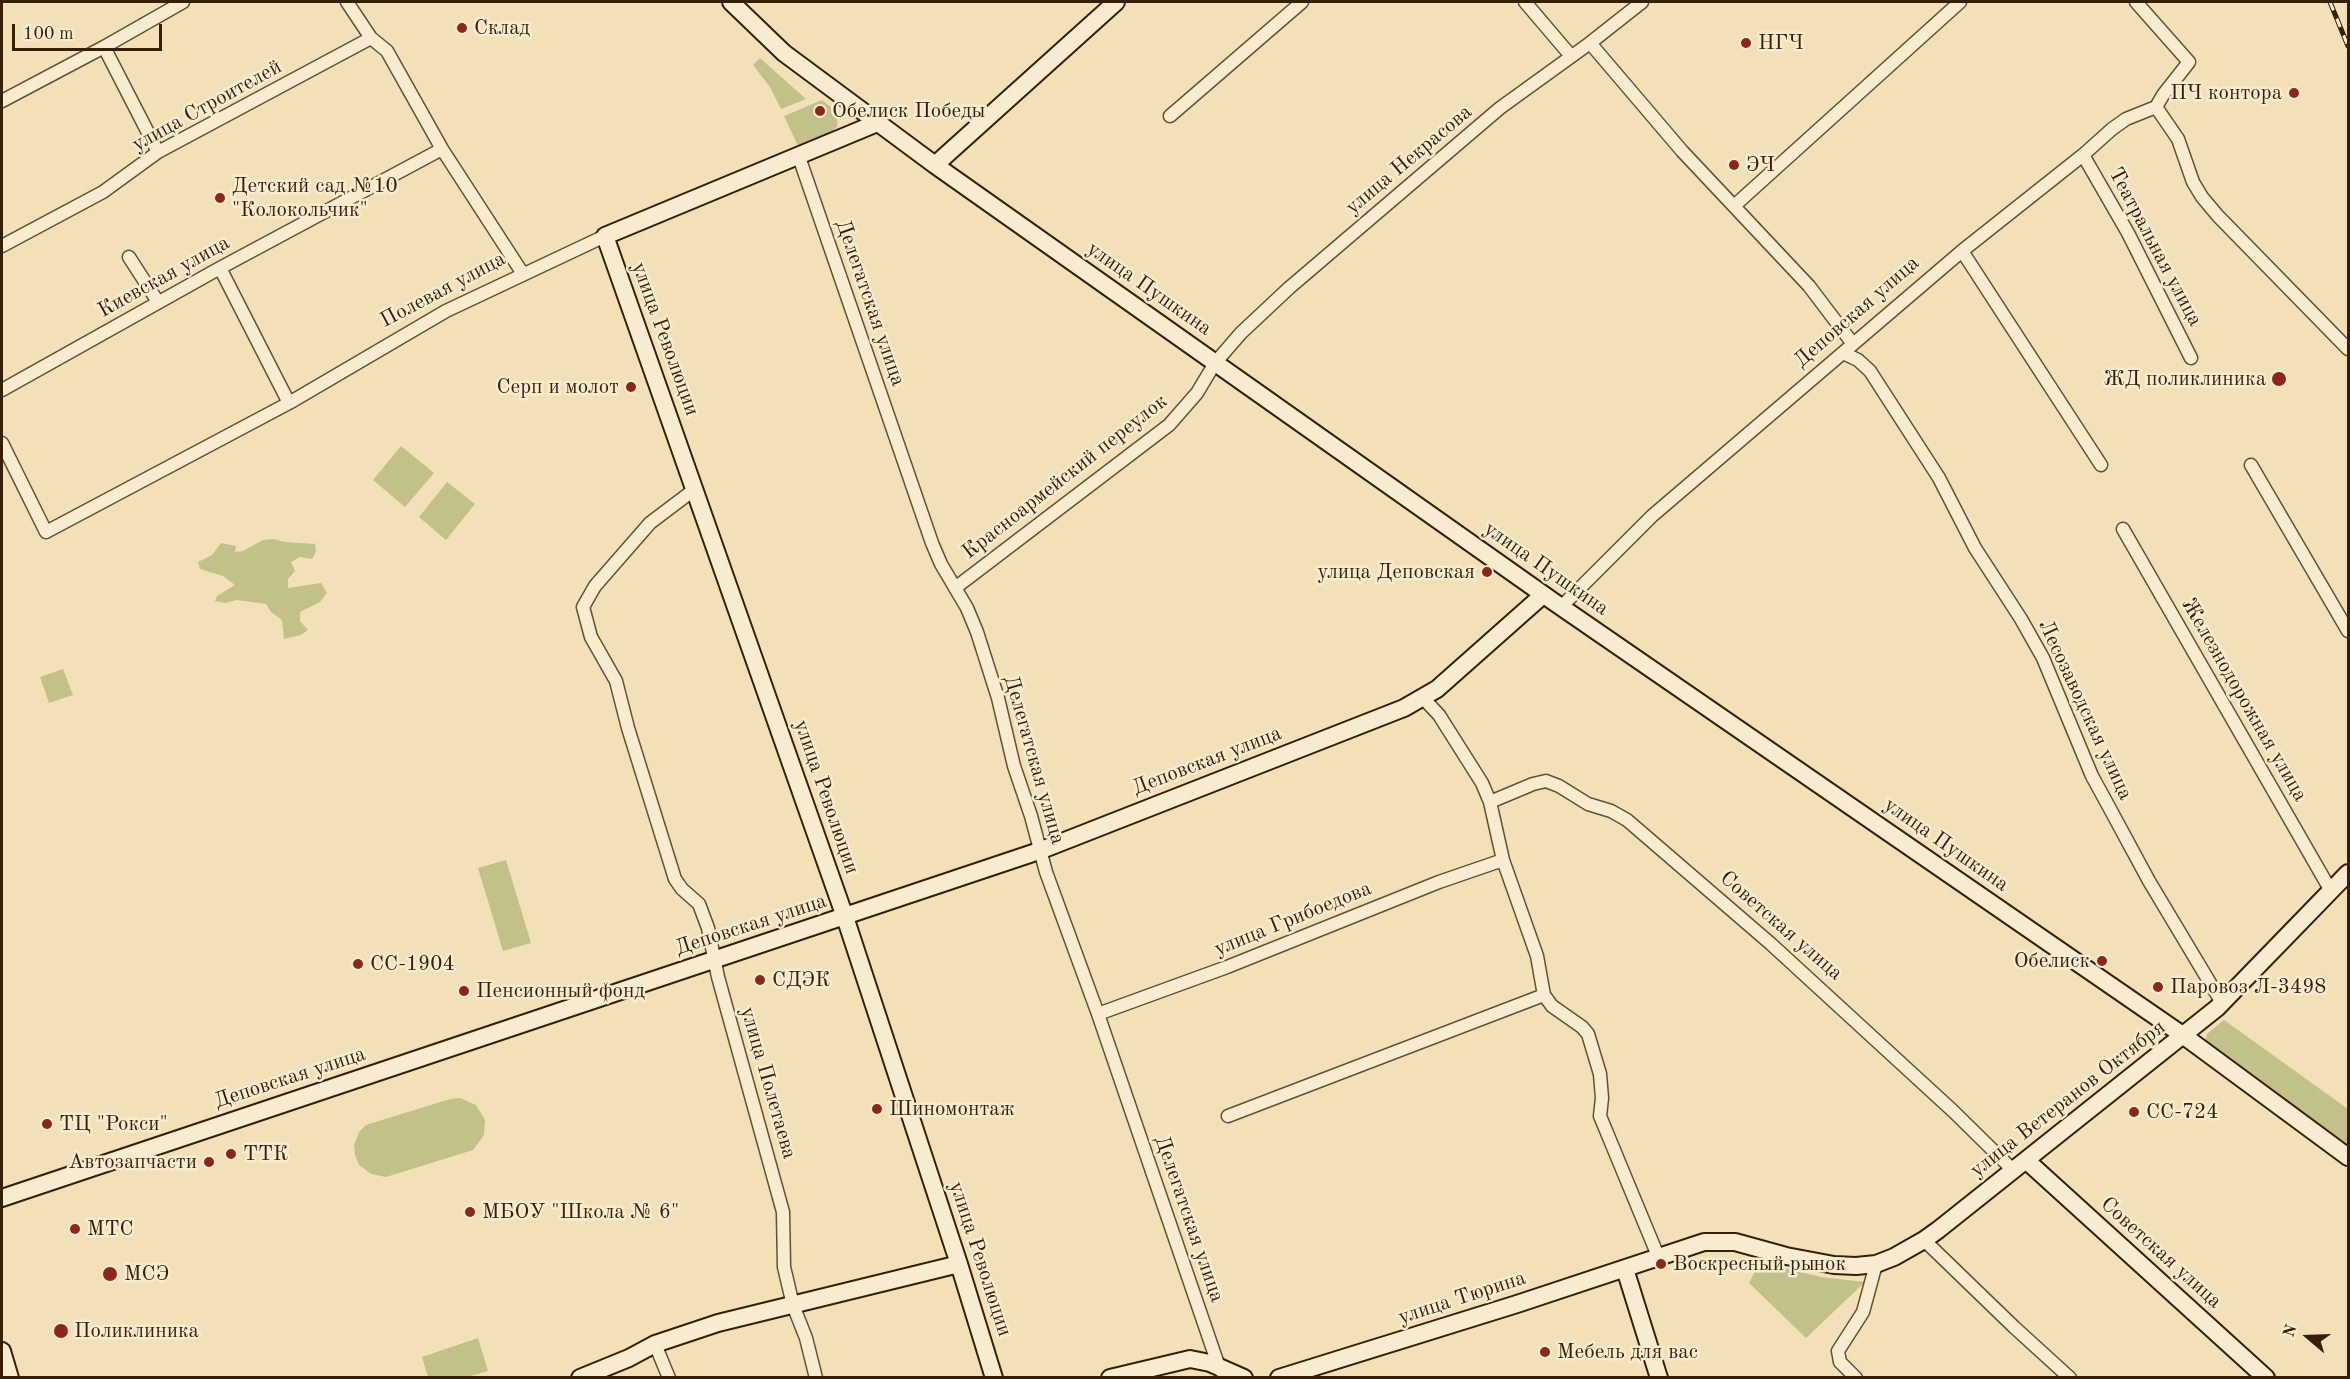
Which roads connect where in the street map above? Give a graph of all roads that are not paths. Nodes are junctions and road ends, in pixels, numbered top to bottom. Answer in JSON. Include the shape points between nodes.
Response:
{"nodes":[{"id":1,"x":183,"y":2,"type":"edge"},
{"id":2,"x":347,"y":2,"type":"edge"},
{"id":3,"x":730,"y":2,"type":"edge"},
{"id":4,"x":1116,"y":2,"type":"edge"},
{"id":5,"x":1302,"y":2,"type":"edge"},
{"id":6,"x":1524,"y":2,"type":"edge"},
{"id":7,"x":1642,"y":2,"type":"edge"},
{"id":8,"x":1960,"y":2,"type":"edge"},
{"id":9,"x":2136,"y":2,"type":"edge"},
{"id":10,"x":371,"y":38,"type":"junction"},
{"id":11,"x":1590,"y":43,"type":"junction"},
{"id":12,"x":104,"y":47,"type":"junction"},
{"id":13,"x":1571,"y":56,"type":"junction"},
{"id":14,"x":2,"y":101,"type":"edge"},
{"id":15,"x":2156,"y":107,"type":"junction"},
{"id":16,"x":1170,"y":116,"type":"dead end"},
{"id":17,"x":877,"y":123,"type":"junction"},
{"id":18,"x":442,"y":149,"type":"junction"},
{"id":19,"x":158,"y":152,"type":"junction"},
{"id":20,"x":2083,"y":155,"type":"junction"},
{"id":21,"x":799,"y":157,"type":"junction"},
{"id":22,"x":935,"y":165,"type":"junction"},
{"id":23,"x":1734,"y":206,"type":"junction"},
{"id":24,"x":604,"y":236,"type":"junction"},
{"id":25,"x":2,"y":246,"type":"edge"},
{"id":26,"x":1962,"y":251,"type":"junction"},
{"id":27,"x":129,"y":257,"type":"dead end"},
{"id":28,"x":220,"y":267,"type":"junction"},
{"id":29,"x":523,"y":274,"type":"junction"},
{"id":30,"x":158,"y":302,"type":"junction"},
{"id":31,"x":1848,"y":348,"type":"junction"},
{"id":32,"x":2349,"y":349,"type":"edge"},
{"id":33,"x":2192,"y":358,"type":"dead end"},
{"id":34,"x":1215,"y":363,"type":"junction"},
{"id":35,"x":2,"y":390,"type":"edge"},
{"id":36,"x":289,"y":403,"type":"junction"},
{"id":37,"x":2,"y":443,"type":"edge"},
{"id":38,"x":2101,"y":465,"type":"dead end"},
{"id":39,"x":2251,"y":465,"type":"dead end"},
{"id":40,"x":695,"y":489,"type":"junction"},
{"id":41,"x":2123,"y":529,"type":"dead end"},
{"id":42,"x":955,"y":588,"type":"junction"},
{"id":43,"x":1543,"y":595,"type":"junction"},
{"id":44,"x":1561,"y":607,"type":"junction"},
{"id":45,"x":2349,"y":631,"type":"edge"},
{"id":46,"x":1424,"y":699,"type":"junction"},
{"id":47,"x":1490,"y":802,"type":"junction"},
{"id":48,"x":1039,"y":851,"type":"junction"},
{"id":49,"x":1503,"y":860,"type":"junction"},
{"id":50,"x":2349,"y":873,"type":"edge"},
{"id":51,"x":2331,"y":891,"type":"junction"},
{"id":52,"x":844,"y":917,"type":"junction"},
{"id":53,"x":714,"y":961,"type":"junction"},
{"id":54,"x":1544,"y":995,"type":"junction"},
{"id":55,"x":2222,"y":1004,"type":"junction"},
{"id":56,"x":1098,"y":1014,"type":"junction"},
{"id":57,"x":2184,"y":1036,"type":"junction"},
{"id":58,"x":1228,"y":1116,"type":"dead end"},
{"id":59,"x":2349,"y":1157,"type":"edge"},
{"id":60,"x":2020,"y":1166,"type":"junction"},
{"id":61,"x":2,"y":1198,"type":"edge"},
{"id":62,"x":1924,"y":1240,"type":"junction"},
{"id":63,"x":1658,"y":1256,"type":"junction"},
{"id":64,"x":959,"y":1264,"type":"junction"},
{"id":65,"x":1876,"y":1264,"type":"junction"},
{"id":66,"x":1625,"y":1269,"type":"junction"},
{"id":67,"x":793,"y":1305,"type":"junction"},
{"id":68,"x":655,"y":1344,"type":"junction"},
{"id":69,"x":2,"y":1351,"type":"edge"},
{"id":70,"x":1221,"y":1372,"type":"edge"},
{"id":71,"x":10,"y":1377,"type":"edge"},
{"id":72,"x":580,"y":1377,"type":"edge"},
{"id":73,"x":669,"y":1377,"type":"edge"},
{"id":74,"x":816,"y":1377,"type":"edge"},
{"id":75,"x":994,"y":1377,"type":"edge"},
{"id":76,"x":1110,"y":1377,"type":"edge"},
{"id":77,"x":1244,"y":1377,"type":"edge"},
{"id":78,"x":1279,"y":1377,"type":"edge"},
{"id":79,"x":1659,"y":1377,"type":"edge"},
{"id":80,"x":1856,"y":1377,"type":"edge"},
{"id":81,"x":2070,"y":1377,"type":"edge"},
{"id":82,"x":2266,"y":1377,"type":"edge"}],
"edges":[{"from":1,"to":12,"type":"street"},
{"from":2,"to":10,"type":"street"},
{"from":3,"to":17,"type":"street","name":"улица Пушкина","via":[[784,53]]},
{"from":4,"to":22,"type":"street"},
{"from":5,"to":16,"type":"street"},
{"from":6,"to":13,"type":"street"},
{"from":7,"to":11,"type":"street","name":"улица Некрасова"},
{"from":8,"to":23,"type":"street"},
{"from":9,"to":15,"type":"street","via":[[2189,62]]},
{"from":10,"to":18,"type":"street","via":[[387,51]]},
{"from":10,"to":19,"type":"street","name":"улица Строителей"},
{"from":11,"to":13,"type":"street","name":"улица Некрасова"},
{"from":11,"to":23,"type":"street","name":"Лесозаводская улица"},
{"from":12,"to":14,"type":"street"},
{"from":12,"to":19,"type":"street"},
{"from":13,"to":34,"type":"street","name":"улица Некрасова","via":[[1500,108],[1349,236],[1241,333]]},
{"from":15,"to":20,"type":"street","name":"Деповская улица","via":[[2126,119]]},
{"from":15,"to":32,"type":"street","via":[[2178,139],[2202,197]]},
{"from":17,"to":21,"type":"street","name":"Полевая улица"},
{"from":17,"to":22,"type":"street","name":"улица Пушкина"},
{"from":18,"to":28,"type":"street","name":"Киевская улица"},
{"from":18,"to":29,"type":"street"},
{"from":19,"to":25,"type":"street","name":"улица Строителей","via":[[103,192]]},
{"from":20,"to":26,"type":"street","name":"Деповская улица"},
{"from":20,"to":33,"type":"street","name":"Театральная улица"},
{"from":21,"to":24,"type":"street","name":"Полевая улица"},
{"from":21,"to":42,"type":"street","name":"Делегатская улица","via":[[932,543]]},
{"from":22,"to":34,"type":"street","name":"улица Пушкина"},
{"from":23,"to":31,"type":"street","name":"Лесозаводская улица","via":[[1809,286]]},
{"from":24,"to":29,"type":"street","name":"Полевая улица"},
{"from":24,"to":40,"type":"street","name":"улица Революции"},
{"from":26,"to":31,"type":"street","name":"Деповская улица"},
{"from":26,"to":38,"type":"street"},
{"from":27,"to":30,"type":"street"},
{"from":28,"to":30,"type":"street","name":"Киевская улица"},
{"from":28,"to":36,"type":"street"},
{"from":29,"to":36,"type":"street","name":"Полевая улица","via":[[446,311]]},
{"from":30,"to":35,"type":"street","name":"Киевская улица"},
{"from":31,"to":44,"type":"street","name":"Деповская улица","via":[[1652,516]]},
{"from":31,"to":55,"type":"street","name":"Лесозаводская улица","via":[[1870,371],[1939,478],[1975,548],[2021,619],[2043,658],[2092,776]]},
{"from":34,"to":42,"type":"street","name":"Красноармейский переулок","via":[[1197,393],[1169,425]]},
{"from":34,"to":43,"type":"street","name":"улица Пушкина"},
{"from":36,"to":37,"type":"street","name":"Полевая улица","via":[[46,532]]},
{"from":39,"to":45,"type":"street"},
{"from":40,"to":52,"type":"street","name":"улица Революции"},
{"from":40,"to":53,"type":"street","name":"улица Полетаева","via":[[650,524],[595,586],[583,607],[591,637],[616,681],[675,879],[699,904]]},
{"from":41,"to":51,"type":"street","name":"Железнодорожная улица"},
{"from":42,"to":48,"type":"street","name":"Делегатская улица","via":[[977,632]]},
{"from":43,"to":44,"type":"street","name":"улица Пушкина"},
{"from":43,"to":46,"type":"street","name":"Деповская улица"},
{"from":44,"to":57,"type":"street","name":"улица Пушкина"},
{"from":46,"to":47,"type":"street","via":[[1467,758]]},
{"from":46,"to":48,"type":"street","name":"Деповская улица"},
{"from":47,"to":49,"type":"street"},
{"from":47,"to":60,"type":"street","name":"Советская улица","via":[[1546,782],[1628,820],[1771,944],[1953,1111]]},
{"from":48,"to":52,"type":"street","name":"Деповская улица"},
{"from":48,"to":56,"type":"street","name":"Делегатская улица"},
{"from":49,"to":54,"type":"street","via":[[1537,956]]},
{"from":49,"to":56,"type":"street","name":"улица Грибоедова"},
{"from":50,"to":51,"type":"street","name":"улица Ветеранов Октября"},
{"from":51,"to":55,"type":"street","name":"улица Ветеранов Октября"},
{"from":52,"to":53,"type":"street","name":"Деповская улица"},
{"from":52,"to":64,"type":"street","name":"улица Революции"},
{"from":53,"to":61,"type":"street","name":"Деповская улица"},
{"from":53,"to":67,"type":"street","name":"улица Полетаева","via":[[783,1212],[784,1267]]},
{"from":54,"to":58,"type":"street"},
{"from":54,"to":63,"type":"street","via":[[1588,1034],[1600,1074],[1600,1116]]},
{"from":55,"to":57,"type":"street","name":"улица Ветеранов Октября"},
{"from":56,"to":70,"type":"street","name":"Делегатская улица"},
{"from":57,"to":59,"type":"street","name":"улица Пушкина"},
{"from":57,"to":60,"type":"street","name":"улица Ветеранов Октября"},
{"from":60,"to":62,"type":"street","name":"улица Ветеранов Октября"},
{"from":60,"to":82,"type":"street","name":"Советская улица"},
{"from":62,"to":65,"type":"street","name":"улица Ветеранов Октября"},
{"from":62,"to":81,"type":"street"},
{"from":63,"to":65,"type":"street","name":"улица Тюрина","via":[[1721,1240],[1834,1265]]},
{"from":63,"to":66,"type":"street","name":"улица Тюрина"},
{"from":64,"to":67,"type":"street"},
{"from":64,"to":75,"type":"street","name":"улица Революции"},
{"from":65,"to":80,"type":"street","via":[[1863,1312],[1838,1351],[1840,1362]]},
{"from":66,"to":78,"type":"street","name":"улица Тюрина"},
{"from":66,"to":79,"type":"street"},
{"from":67,"to":68,"type":"street","via":[[718,1323]]},
{"from":67,"to":74,"type":"street","name":"улица Полетаева"},
{"from":68,"to":72,"type":"street"},
{"from":68,"to":73,"type":"street"},
{"from":69,"to":71,"type":"street"},
{"from":70,"to":76,"type":"street","via":[[1203,1360],[1182,1359]]},
{"from":70,"to":77,"type":"street"}]}
